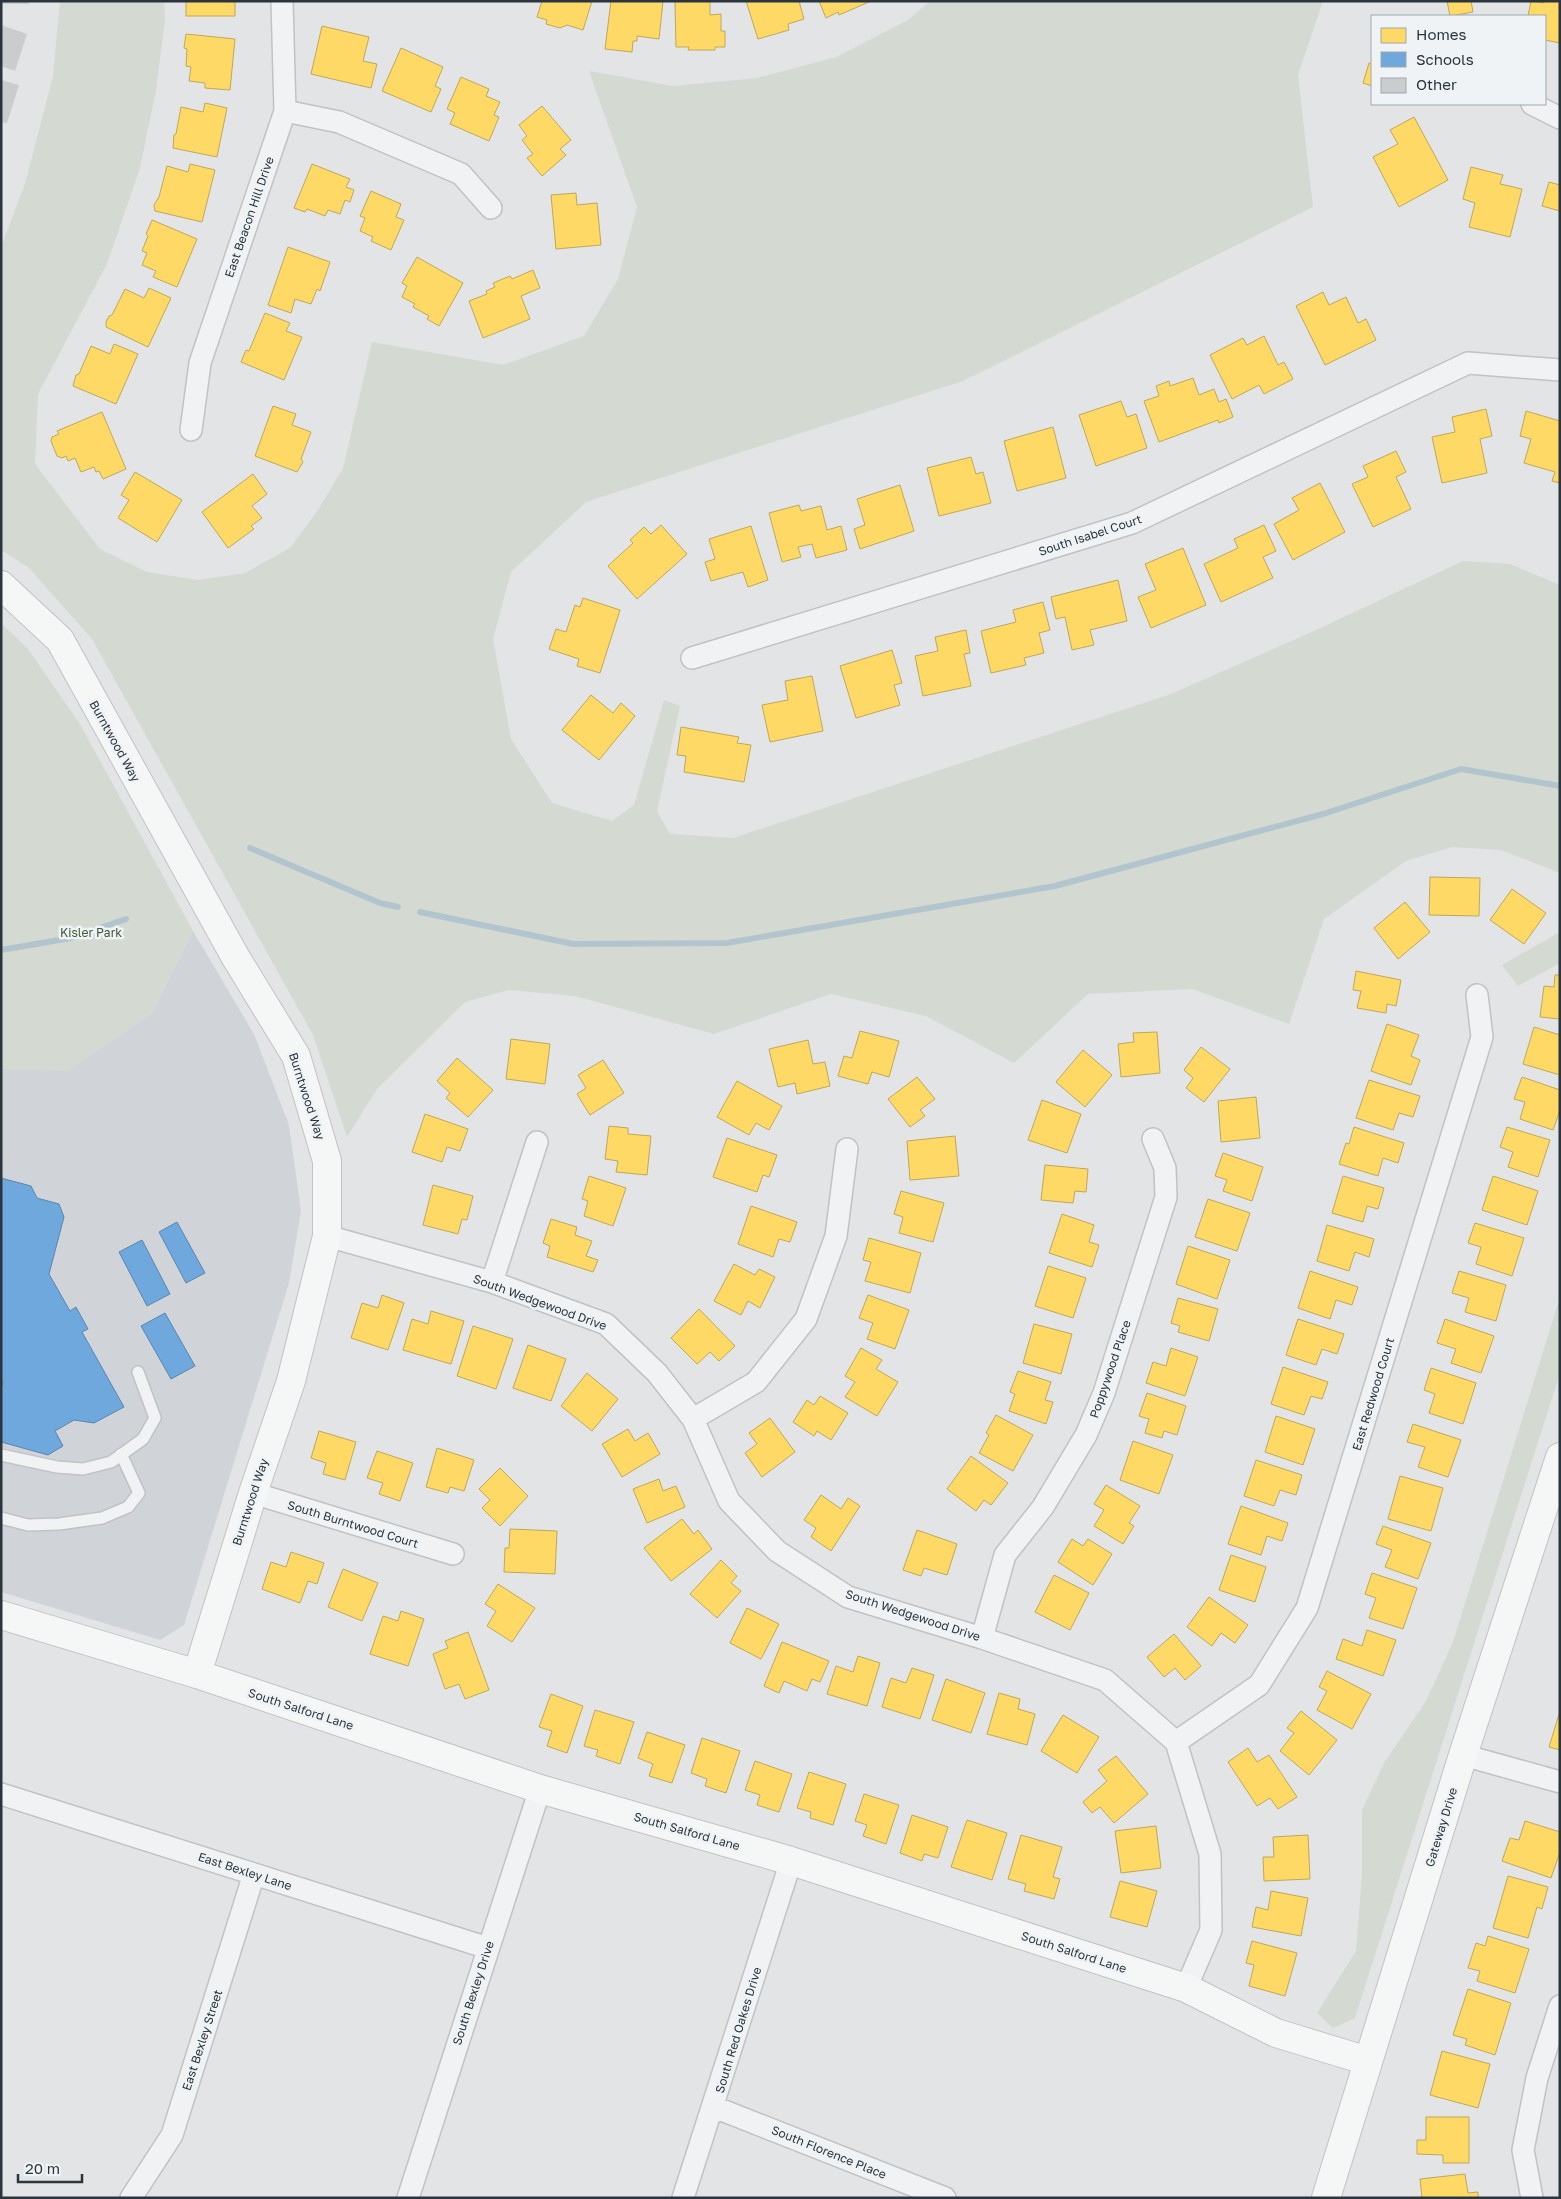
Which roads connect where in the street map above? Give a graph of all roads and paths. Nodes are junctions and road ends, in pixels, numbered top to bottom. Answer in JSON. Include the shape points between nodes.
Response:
{"nodes":[{"id":1,"x":282,"y":1,"type":"edge"},
{"id":2,"x":1534,"y":105,"type":"edge"},
{"id":3,"x":284,"y":111,"type":"junction"},
{"id":4,"x":1560,"y":118,"type":"edge"},
{"id":5,"x":491,"y":208,"type":"dead end"},
{"id":6,"x":1560,"y":370,"type":"edge"},
{"id":7,"x":191,"y":430,"type":"dead end"},
{"id":8,"x":1,"y":585,"type":"edge"},
{"id":9,"x":692,"y":658,"type":"dead end"},
{"id":10,"x":1477,"y":995,"type":"dead end"},
{"id":11,"x":1153,"y":1139,"type":"dead end"},
{"id":12,"x":537,"y":1142,"type":"dead end"},
{"id":13,"x":847,"y":1149,"type":"dead end"},
{"id":14,"x":327,"y":1236,"type":"junction"},
{"id":15,"x":492,"y":1282,"type":"junction"},
{"id":16,"x":138,"y":1372,"type":"dead end"},
{"id":17,"x":693,"y":1419,"type":"junction"},
{"id":18,"x":121,"y":1454,"type":"junction"},
{"id":19,"x":1,"y":1455,"type":"edge"},
{"id":20,"x":1560,"y":1457,"type":"edge"},
{"id":21,"x":253,"y":1493,"type":"junction"},
{"id":22,"x":1,"y":1518,"type":"edge"},
{"id":23,"x":453,"y":1554,"type":"dead end"},
{"id":24,"x":1,"y":1614,"type":"edge"},
{"id":25,"x":982,"y":1638,"type":"junction"},
{"id":26,"x":197,"y":1674,"type":"junction"},
{"id":27,"x":1176,"y":1742,"type":"junction"},
{"id":28,"x":1463,"y":1755,"type":"junction"},
{"id":29,"x":1560,"y":1782,"type":"edge"},
{"id":30,"x":540,"y":1789,"type":"junction"},
{"id":31,"x":1,"y":1794,"type":"edge"},
{"id":32,"x":791,"y":1861,"type":"junction"},
{"id":33,"x":254,"y":1874,"type":"junction"},
{"id":34,"x":488,"y":1948,"type":"junction"},
{"id":35,"x":1186,"y":1988,"type":"junction"},
{"id":36,"x":1560,"y":2006,"type":"edge"},
{"id":37,"x":1368,"y":2061,"type":"junction"},
{"id":38,"x":714,"y":2107,"type":"junction"},
{"id":39,"x":131,"y":2198,"type":"edge"},
{"id":40,"x":408,"y":2198,"type":"edge"},
{"id":41,"x":683,"y":2198,"type":"edge"},
{"id":42,"x":945,"y":2198,"type":"edge"},
{"id":43,"x":1326,"y":2198,"type":"edge"},
{"id":44,"x":1532,"y":2198,"type":"edge"}],
"edges":[{"from":1,"to":3,"type":"street","name":"East Beacon Hill Drive"},
{"from":2,"to":4,"type":"street"},
{"from":3,"to":5,"type":"street","via":[[339,122],[461,174]]},
{"from":3,"to":7,"type":"street","name":"East Beacon Hill Drive","via":[[200,363]]},
{"from":6,"to":9,"type":"street","name":"South Isabel Court","via":[[1468,363],[1132,523]]},
{"from":8,"to":14,"type":"street","name":"Burntwood Way","via":[[60,640],[236,958],[296,1056],[327,1162]]},
{"from":10,"to":27,"type":"street","name":"East Redwood Court","via":[[1482,1037],[1307,1608],[1259,1685]]},
{"from":11,"to":25,"type":"street","name":"Poppywood Place","via":[[1165,1168],[1166,1197],[1104,1393],[1086,1435],[1043,1507],[1005,1555]]},
{"from":12,"to":15,"type":"street"},
{"from":13,"to":17,"type":"street","via":[[836,1236],[806,1319],[756,1382]]},
{"from":14,"to":15,"type":"street","name":"South Wedgewood Drive"},
{"from":14,"to":21,"type":"street","name":"Burntwood Way","via":[[291,1381]]},
{"from":15,"to":17,"type":"street","name":"South Wedgewood Drive","via":[[606,1324],[657,1373]]},
{"from":16,"to":18,"type":"lane","via":[[155,1418],[143,1439]]},
{"from":17,"to":25,"type":"street","name":"South Wedgewood Drive","via":[[729,1501],[777,1551],[848,1597]]},
{"from":18,"to":19,"type":"lane","via":[[111,1462],[83,1469]]},
{"from":18,"to":22,"type":"lane","via":[[139,1493],[128,1507],[102,1518],[58,1524],[28,1525]]},
{"from":20,"to":28,"type":"street","name":"Gateway Drive"},
{"from":21,"to":23,"type":"street","name":"South Burntwood Court"},
{"from":21,"to":26,"type":"street","name":"Burntwood Way"},
{"from":24,"to":26,"type":"street","name":"South Salford Lane"},
{"from":25,"to":27,"type":"street","name":"South Wedgewood Drive","via":[[1105,1680]]},
{"from":26,"to":30,"type":"street","name":"South Salford Lane"},
{"from":27,"to":35,"type":"street","via":[[1210,1854],[1211,1930]]},
{"from":28,"to":29,"type":"street"},
{"from":28,"to":37,"type":"street","name":"Gateway Drive"},
{"from":30,"to":32,"type":"street","name":"South Salford Lane"},
{"from":30,"to":34,"type":"street","name":"South Bexley Drive"},
{"from":31,"to":33,"type":"street","name":"East Bexley Lane"},
{"from":32,"to":35,"type":"street","name":"South Salford Lane"},
{"from":32,"to":38,"type":"street","name":"South Red Oakes Drive"},
{"from":33,"to":34,"type":"street","name":"East Bexley Lane"},
{"from":33,"to":39,"type":"street","name":"East Bexley Street","via":[[172,2135]]},
{"from":34,"to":40,"type":"street","name":"South Bexley Drive"},
{"from":35,"to":37,"type":"street","name":"South Salford Lane","via":[[1276,2033]]},
{"from":36,"to":44,"type":"street","via":[[1536,2078],[1524,2150]]},
{"from":37,"to":43,"type":"street","name":"Gateway Drive"},
{"from":38,"to":41,"type":"street","name":"South Red Oakes Drive"},
{"from":38,"to":42,"type":"street","name":"South Florence Place"}]}
